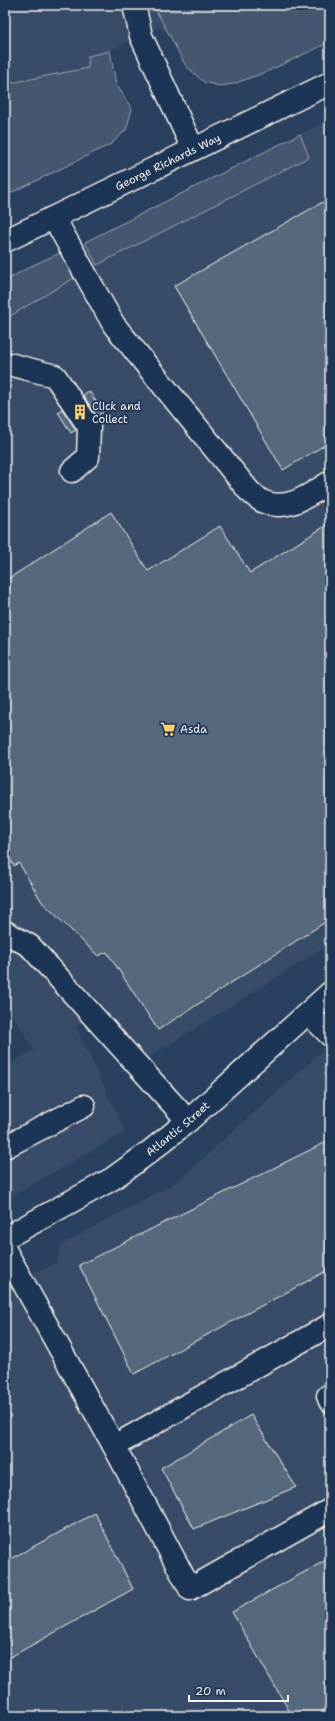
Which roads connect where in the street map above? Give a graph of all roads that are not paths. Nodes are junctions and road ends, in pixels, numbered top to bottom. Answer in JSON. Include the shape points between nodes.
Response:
{"nodes":[{"id":1,"x":134,"y":5,"type":"edge"},
{"id":2,"x":330,"y":83,"type":"edge"},
{"id":3,"x":193,"y":149,"type":"junction"},
{"id":4,"x":54,"y":218,"type":"junction"},
{"id":5,"x":5,"y":241,"type":"edge"},
{"id":6,"x":5,"y":363,"type":"edge"},
{"id":7,"x":72,"y":471,"type":"dead end"},
{"id":8,"x":330,"y":482,"type":"edge"},
{"id":9,"x":5,"y":932,"type":"edge"},
{"id":10,"x":330,"y":993,"type":"edge"},
{"id":11,"x":308,"y":1013,"type":"junction"},
{"id":12,"x":330,"y":1035,"type":"edge"},
{"id":13,"x":84,"y":1106,"type":"dead end"},
{"id":14,"x":188,"y":1121,"type":"junction"},
{"id":15,"x":5,"y":1142,"type":"edge"},
{"id":16,"x":5,"y":1238,"type":"edge"},
{"id":17,"x":5,"y":1250,"type":"edge"},
{"id":18,"x":330,"y":1325,"type":"edge"},
{"id":19,"x":114,"y":1446,"type":"junction"},
{"id":20,"x":330,"y":1510,"type":"edge"}],
"edges":[{"from":1,"to":3,"type":"street","via":[[141,36]]},
{"from":2,"to":3,"type":"street","name":"George Richards Way"},
{"from":3,"to":4,"type":"street","name":"George Richards Way"},
{"from":4,"to":5,"type":"street","name":"George Richards Way"},
{"from":4,"to":8,"type":"street","via":[[114,325],[249,491],[264,502],[281,505],[301,499]]},
{"from":6,"to":7,"type":"street","via":[[55,376],[89,427],[88,458]]},
{"from":9,"to":14,"type":"street","via":[[30,946]]},
{"from":10,"to":11,"type":"street","name":"Atlantic Street"},
{"from":11,"to":12,"type":"street"},
{"from":11,"to":14,"type":"street","name":"Atlantic Street"},
{"from":13,"to":15,"type":"street","via":[[7,1146]]},
{"from":14,"to":16,"type":"street","name":"Atlantic Street","via":[[112,1179]]},
{"from":17,"to":19,"type":"street"},
{"from":18,"to":19,"type":"street"},
{"from":19,"to":20,"type":"street","via":[[190,1589]]}]}
